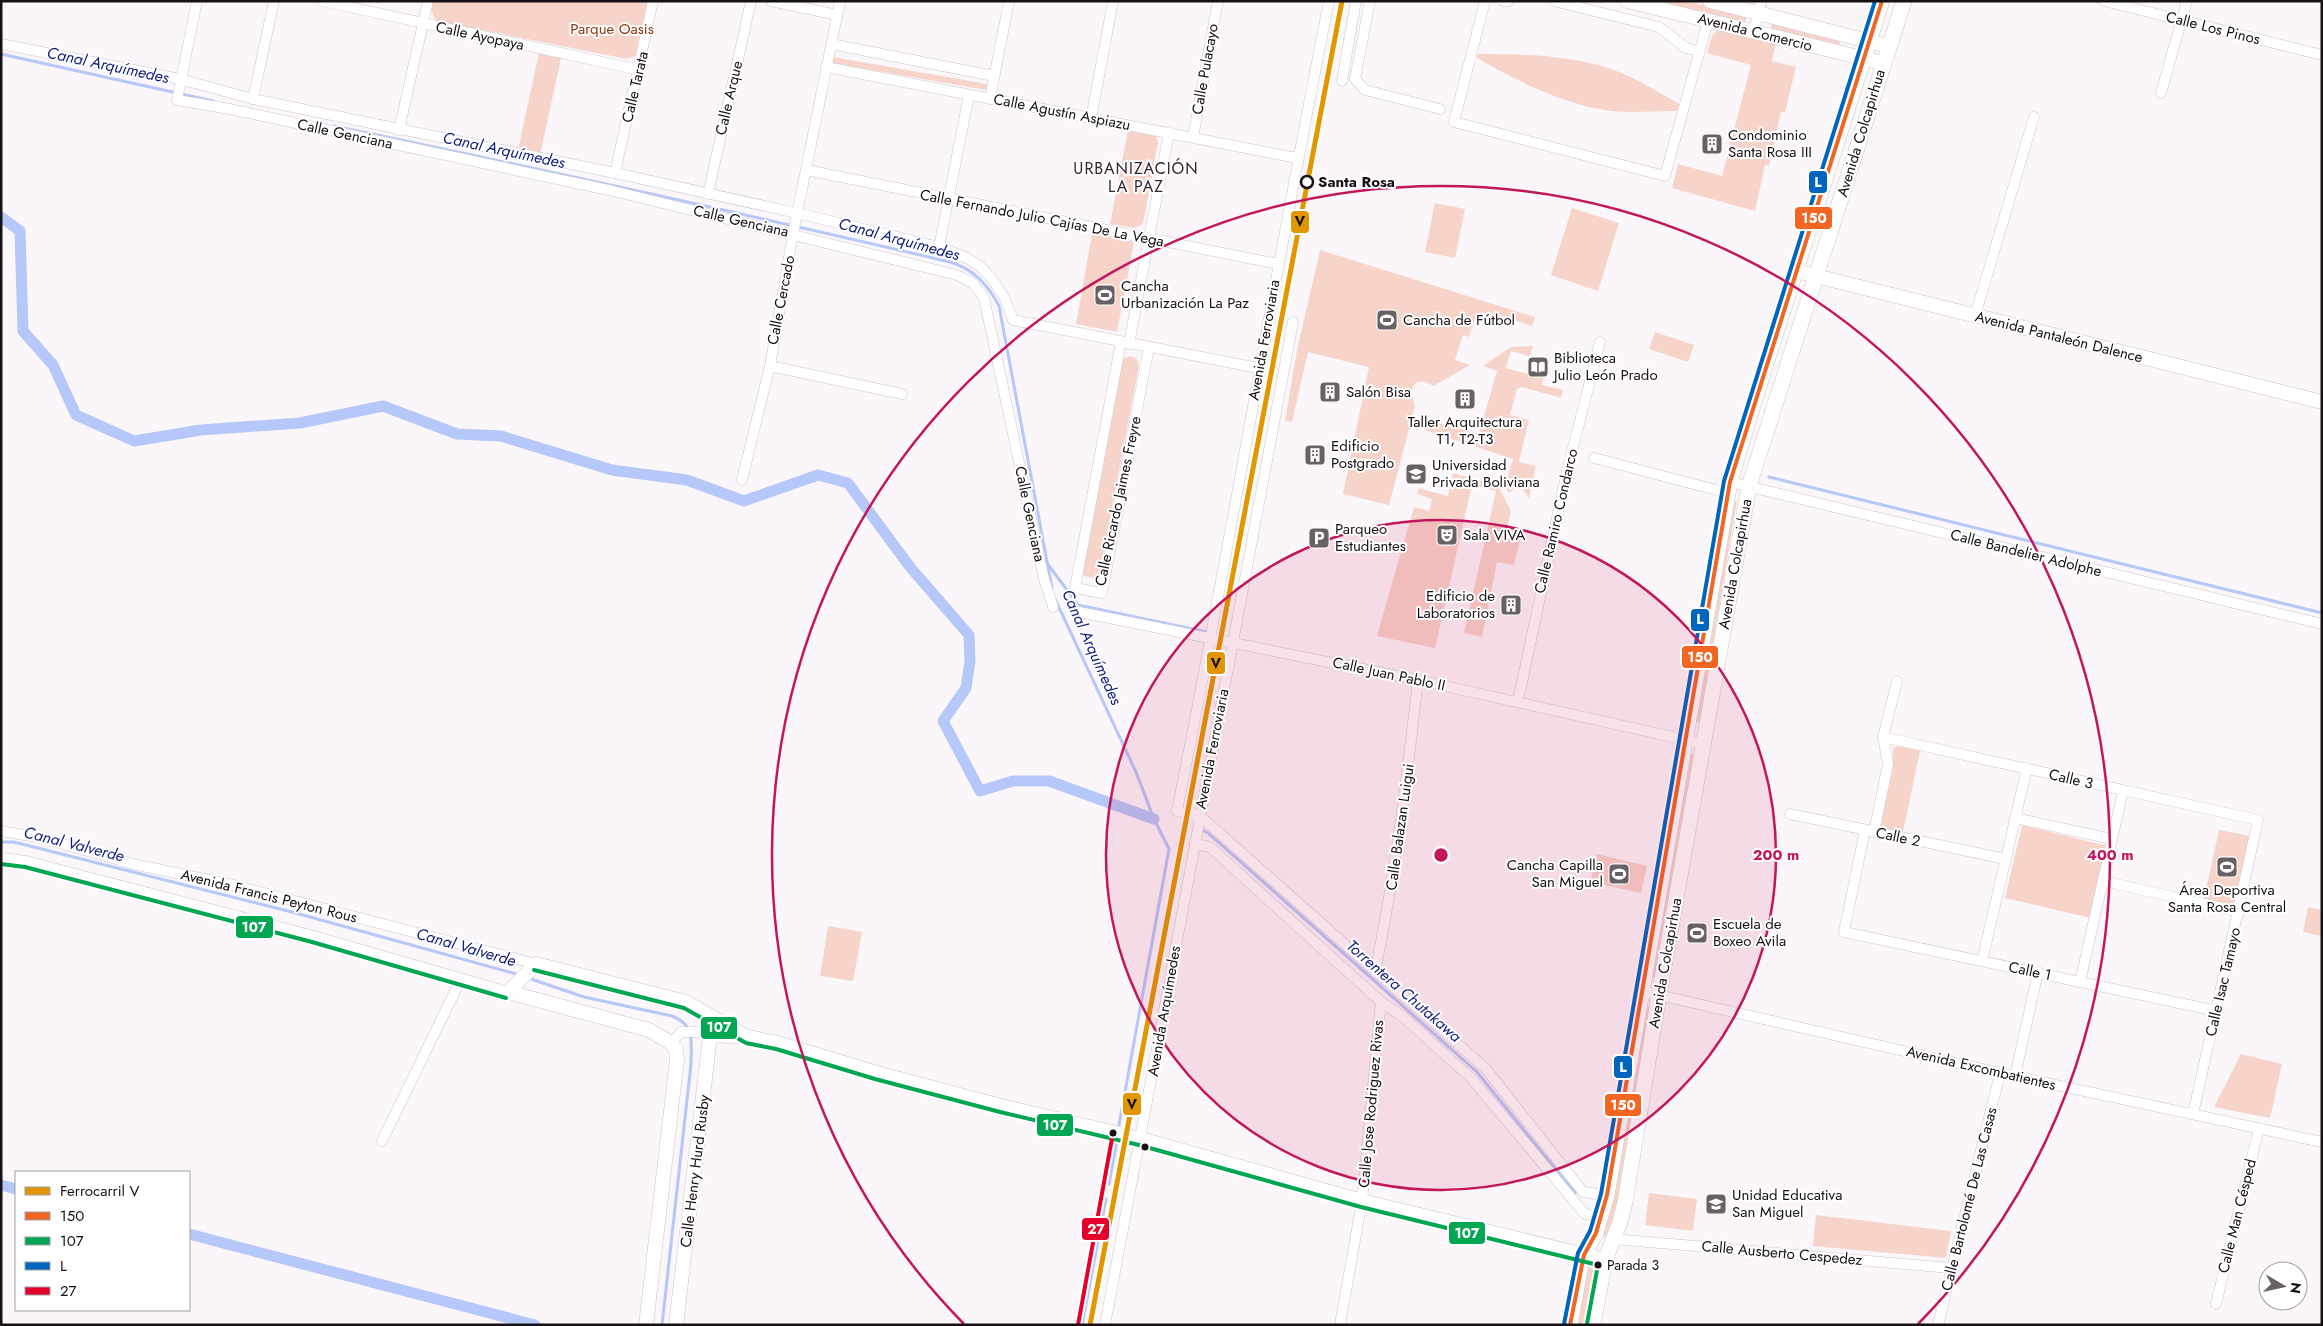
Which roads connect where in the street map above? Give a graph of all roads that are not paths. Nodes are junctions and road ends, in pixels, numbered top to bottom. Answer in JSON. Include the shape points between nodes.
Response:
{"nodes":[{"id":1,"x":197,"y":1,"type":"edge"},
{"id":2,"x":274,"y":1,"type":"edge"},
{"id":3,"x":322,"y":1,"type":"edge"},
{"id":4,"x":428,"y":1,"type":"edge"},
{"id":5,"x":653,"y":1,"type":"edge"},
{"id":6,"x":751,"y":1,"type":"edge"},
{"id":7,"x":771,"y":1,"type":"edge"},
{"id":8,"x":840,"y":1,"type":"edge"},
{"id":9,"x":1009,"y":1,"type":"edge"},
{"id":10,"x":1113,"y":1,"type":"edge"},
{"id":11,"x":1218,"y":1,"type":"edge"},
{"id":12,"x":1329,"y":1,"type":"edge"},
{"id":13,"x":1356,"y":1,"type":"edge"},
{"id":14,"x":1370,"y":1,"type":"edge"},
{"id":15,"x":1485,"y":1,"type":"edge"},
{"id":16,"x":1503,"y":1,"type":"edge"},
{"id":17,"x":1508,"y":1,"type":"edge"},
{"id":18,"x":1554,"y":1,"type":"edge"},
{"id":19,"x":1627,"y":1,"type":"edge"},
{"id":20,"x":1710,"y":1,"type":"edge"},
{"id":21,"x":1882,"y":1,"type":"edge"},
{"id":22,"x":1904,"y":1,"type":"edge"},
{"id":23,"x":2104,"y":1,"type":"edge"},
{"id":24,"x":2187,"y":1,"type":"edge"},
{"id":25,"x":1760,"y":7,"type":"edge"},
{"id":26,"x":837,"y":15,"type":"junction"},
{"id":27,"x":2182,"y":20,"type":"junction"},
{"id":28,"x":1708,"y":21,"type":"junction"},
{"id":29,"x":423,"y":23,"type":"junction"},
{"id":30,"x":1754,"y":32,"type":"junction"},
{"id":31,"x":1869,"y":40,"type":"junction"},
{"id":32,"x":1,"y":44,"type":"edge"},
{"id":33,"x":831,"y":44,"type":"junction"},
{"id":34,"x":1888,"y":46,"type":"junction"},
{"id":35,"x":1699,"y":51,"type":"junction"},
{"id":36,"x":2322,"y":55,"type":"edge"},
{"id":37,"x":1864,"y":58,"type":"junction"},
{"id":38,"x":1883,"y":63,"type":"junction"},
{"id":39,"x":826,"y":66,"type":"junction"},
{"id":40,"x":639,"y":70,"type":"junction"},
{"id":41,"x":994,"y":76,"type":"junction"},
{"id":42,"x":180,"y":81,"type":"junction"},
{"id":43,"x":1342,"y":81,"type":"dead end"},
{"id":44,"x":2162,"y":93,"type":"dead end"},
{"id":45,"x":969,"y":95,"type":"junction"},
{"id":46,"x":254,"y":99,"type":"junction"},
{"id":47,"x":990,"y":99,"type":"junction"},
{"id":48,"x":1440,"y":109,"type":"dead end"},
{"id":49,"x":2034,"y":117,"type":"dead end"},
{"id":50,"x":1091,"y":119,"type":"junction"},
{"id":51,"x":399,"y":130,"type":"junction"},
{"id":52,"x":1169,"y":132,"type":"junction"},
{"id":53,"x":1193,"y":137,"type":"junction"},
{"id":54,"x":1297,"y":158,"type":"junction"},
{"id":55,"x":806,"y":170,"type":"junction"},
{"id":56,"x":615,"y":173,"type":"junction"},
{"id":57,"x":708,"y":194,"type":"junction"},
{"id":58,"x":948,"y":200,"type":"junction"},
{"id":59,"x":795,"y":224,"type":"junction"},
{"id":60,"x":1149,"y":240,"type":"junction"},
{"id":61,"x":939,"y":247,"type":"junction"},
{"id":62,"x":1278,"y":264,"type":"junction"},
{"id":63,"x":1796,"y":271,"type":"junction"},
{"id":64,"x":1816,"y":277,"type":"junction"},
{"id":65,"x":1974,"y":316,"type":"junction"},
{"id":66,"x":1293,"y":322,"type":"dead end"},
{"id":67,"x":1600,"y":342,"type":"dead end"},
{"id":68,"x":1125,"y":343,"type":"junction"},
{"id":69,"x":1149,"y":347,"type":"junction"},
{"id":70,"x":770,"y":366,"type":"junction"},
{"id":71,"x":1258,"y":368,"type":"junction"},
{"id":72,"x":902,"y":394,"type":"dead end"},
{"id":73,"x":2322,"y":402,"type":"edge"},
{"id":74,"x":1594,"y":458,"type":"dead end"},
{"id":75,"x":742,"y":480,"type":"dead end"},
{"id":76,"x":1749,"y":486,"type":"junction"},
{"id":77,"x":1730,"y":488,"type":"junction"},
{"id":78,"x":1053,"y":607,"type":"dead end"},
{"id":79,"x":1074,"y":611,"type":"dead end"},
{"id":80,"x":2322,"y":624,"type":"edge"},
{"id":81,"x":1212,"y":639,"type":"junction"},
{"id":82,"x":1233,"y":642,"type":"junction"},
{"id":83,"x":1418,"y":680,"type":"junction"},
{"id":84,"x":1897,"y":681,"type":"dead end"},
{"id":85,"x":1518,"y":701,"type":"junction"},
{"id":86,"x":1883,"y":737,"type":"junction"},
{"id":87,"x":1684,"y":741,"type":"junction"},
{"id":88,"x":1704,"y":744,"type":"junction"},
{"id":89,"x":2027,"y":768,"type":"junction"},
{"id":90,"x":2124,"y":791,"type":"junction"},
{"id":91,"x":1790,"y":814,"type":"dead end"},
{"id":92,"x":1200,"y":816,"type":"junction"},
{"id":93,"x":2015,"y":818,"type":"junction"},
{"id":94,"x":2258,"y":820,"type":"joint"},
{"id":95,"x":1,"y":831,"type":"edge"},
{"id":96,"x":1869,"y":831,"type":"junction"},
{"id":97,"x":2112,"y":839,"type":"junction"},
{"id":98,"x":1195,"y":844,"type":"junction"},
{"id":99,"x":1,"y":858,"type":"edge"},
{"id":100,"x":2006,"y":859,"type":"junction"},
{"id":101,"x":2103,"y":881,"type":"junction"},
{"id":102,"x":2240,"y":912,"type":"junction"},
{"id":103,"x":1982,"y":961,"type":"junction"},
{"id":104,"x":533,"y":968,"type":"junction"},
{"id":105,"x":1375,"y":972,"type":"junction"},
{"id":106,"x":2038,"y":972,"type":"junction"},
{"id":107,"x":461,"y":979,"type":"junction"},
{"id":108,"x":2080,"y":982,"type":"junction"},
{"id":109,"x":513,"y":987,"type":"junction"},
{"id":110,"x":1641,"y":991,"type":"junction"},
{"id":111,"x":1659,"y":995,"type":"junction"},
{"id":112,"x":1381,"y":1002,"type":"junction"},
{"id":113,"x":2217,"y":1011,"type":"junction"},
{"id":114,"x":712,"y":1016,"type":"junction"},
{"id":115,"x":704,"y":1034,"type":"junction"},
{"id":116,"x":676,"y":1037,"type":"junction"},
{"id":117,"x":748,"y":1037,"type":"junction"},
{"id":118,"x":2000,"y":1072,"type":"junction"},
{"id":119,"x":2015,"y":1076,"type":"junction"},
{"id":120,"x":2193,"y":1114,"type":"junction"},
{"id":121,"x":2259,"y":1128,"type":"junction"},
{"id":122,"x":1141,"y":1139,"type":"junction"},
{"id":123,"x":382,"y":1141,"type":"dead end"},
{"id":124,"x":2322,"y":1142,"type":"edge"},
{"id":125,"x":1607,"y":1195,"type":"junction"},
{"id":126,"x":1362,"y":1201,"type":"junction"},
{"id":127,"x":1601,"y":1220,"type":"junction"},
{"id":128,"x":1613,"y":1239,"type":"junction"},
{"id":129,"x":1584,"y":1255,"type":"junction"},
{"id":130,"x":1605,"y":1260,"type":"junction"},
{"id":131,"x":1951,"y":1268,"type":"junction"},
{"id":132,"x":2216,"y":1304,"type":"dead end"},
{"id":133,"x":646,"y":1325,"type":"edge"},
{"id":134,"x":676,"y":1325,"type":"edge"},
{"id":135,"x":1105,"y":1325,"type":"edge"},
{"id":136,"x":1340,"y":1325,"type":"edge"},
{"id":137,"x":1570,"y":1325,"type":"edge"},
{"id":138,"x":1593,"y":1325,"type":"edge"},
{"id":139,"x":1938,"y":1325,"type":"edge"}],
"edges":[{"from":1,"to":42,"type":"street"},
{"from":2,"to":46,"type":"street"},
{"from":3,"to":29,"type":"street","name":"Calle Ayopaya"},
{"from":4,"to":29,"type":"street"},
{"from":5,"to":40,"type":"street","name":"Calle Tarata"},
{"from":6,"to":57,"type":"street","name":"Calle Arque"},
{"from":7,"to":26,"type":"street"},
{"from":8,"to":26,"type":"street","name":"Calle Cercado"},
{"from":9,"to":41,"type":"street"},
{"from":10,"to":50,"type":"street"},
{"from":11,"to":53,"type":"street","name":"Calle Pulacayo"},
{"from":12,"to":54,"type":"street","name":"Avenida Ferroviaria"},
{"from":13,"to":43,"type":"street"},
{"from":14,"to":48,"type":"street","via":[[1355,79],[1357,84],[1365,90]]},
{"from":15,"to":35,"type":"street","via":[[1454,122],[1666,176]]},
{"from":16,"to":17,"type":"street"},
{"from":18,"to":35,"type":"street","via":[[1659,27],[1686,48]]},
{"from":19,"to":28,"type":"street","name":"Avenida Comercio"},
{"from":20,"to":25,"type":"street","name":"Avenida Comercio"},
{"from":21,"to":31,"type":"main road"},
{"from":22,"to":34,"type":"main road","name":"Avenida Colcapirhua"},
{"from":23,"to":27,"type":"street","name":"Calle Los Pinos"},
{"from":24,"to":27,"type":"street"},
{"from":25,"to":30,"type":"street"},
{"from":25,"to":31,"type":"street","name":"Avenida Comercio"},
{"from":26,"to":33,"type":"street","name":"Calle Cercado"},
{"from":27,"to":36,"type":"street","name":"Calle Los Pinos"},
{"from":27,"to":44,"type":"street"},
{"from":28,"to":30,"type":"street","name":"Avenida Comercio"},
{"from":28,"to":35,"type":"street"},
{"from":29,"to":40,"type":"street","name":"Calle Ayopaya"},
{"from":29,"to":51,"type":"street"},
{"from":30,"to":37,"type":"street","name":"Avenida Comercio"},
{"from":31,"to":34,"type":"street","name":"Avenida Comercio"},
{"from":31,"to":37,"type":"main road","name":"Avenida Colcapirhua"},
{"from":32,"to":42,"type":"street","name":"Calle Genciana"},
{"from":33,"to":39,"type":"street","name":"Calle Cercado"},
{"from":33,"to":41,"type":"street","name":"Calle Agustín Aspiazu"},
{"from":34,"to":38,"type":"main road","name":"Avenida Colcapirhua"},
{"from":37,"to":38,"type":"street","name":"Avenida Comercio"},
{"from":37,"to":63,"type":"main road","name":"Avenida Colcapirhua"},
{"from":38,"to":64,"type":"main road","name":"Avenida Colcapirhua"},
{"from":39,"to":45,"type":"street","name":"Calle Agustín Aspiazu"},
{"from":39,"to":55,"type":"street","name":"Calle Cercado"},
{"from":40,"to":56,"type":"street","name":"Calle Tarata"},
{"from":41,"to":47,"type":"street"},
{"from":42,"to":46,"type":"street","name":"Calle Genciana"},
{"from":42,"to":59,"type":"street","name":"Calle Genciana","via":[[178,97],[500,167]]},
{"from":45,"to":47,"type":"street","name":"Calle Agustín Aspiazu"},
{"from":45,"to":58,"type":"street"},
{"from":46,"to":51,"type":"street","name":"Calle Genciana"},
{"from":47,"to":50,"type":"street","name":"Calle Agustín Aspiazu"},
{"from":49,"to":65,"type":"street"},
{"from":50,"to":52,"type":"street","name":"Calle Agustín Aspiazu"},
{"from":51,"to":56,"type":"street","name":"Calle Genciana"},
{"from":52,"to":53,"type":"street","name":"Calle Agustín Aspiazu"},
{"from":52,"to":60,"type":"street"},
{"from":53,"to":54,"type":"street","name":"Calle Agustín Aspiazu"},
{"from":54,"to":62,"type":"street","name":"Avenida Ferroviaria"},
{"from":55,"to":58,"type":"street","name":"Calle Fernando Julio Cajías De La Vega"},
{"from":55,"to":59,"type":"street","name":"Calle Cercado"},
{"from":56,"to":57,"type":"street","name":"Calle Genciana"},
{"from":57,"to":59,"type":"street","name":"Calle Genciana"},
{"from":58,"to":60,"type":"street","name":"Calle Fernando Julio Cajías De La Vega"},
{"from":58,"to":61,"type":"street"},
{"from":59,"to":61,"type":"street","name":"Calle Genciana"},
{"from":59,"to":70,"type":"street","name":"Calle Cercado"},
{"from":59,"to":78,"type":"street","name":"Calle Genciana","via":[[958,275],[972,283],[984,298],[1044,579]]},
{"from":60,"to":62,"type":"street","name":"Calle Fernando Julio Cajías De La Vega"},
{"from":60,"to":68,"type":"street"},
{"from":61,"to":68,"type":"street","name":"Calle Genciana","via":[[980,266],[1005,299],[1012,320]]},
{"from":62,"to":71,"type":"street","name":"Avenida Ferroviaria"},
{"from":63,"to":64,"type":"street","name":"Avenida Pantaleón Dalence"},
{"from":63,"to":77,"type":"main road","name":"Avenida Colcapirhua"},
{"from":64,"to":65,"type":"street","name":"Avenida Pantaleón Dalence"},
{"from":64,"to":76,"type":"main road","name":"Avenida Colcapirhua"},
{"from":65,"to":73,"type":"street","name":"Avenida Pantaleón Dalence"},
{"from":66,"to":82,"type":"street","name":"Avenida Ferroviaria"},
{"from":67,"to":85,"type":"street","name":"Calle Ramiro Condarco","via":[[1567,471]]},
{"from":68,"to":69,"type":"street"},
{"from":68,"to":69,"type":"street","name":"Calle Ricardo Jaimes Freyre","via":[[1075,588],[1102,593]]},
{"from":69,"to":71,"type":"street"},
{"from":70,"to":72,"type":"street"},
{"from":70,"to":75,"type":"street","name":"Calle Cercado"},
{"from":71,"to":81,"type":"street","name":"Avenida Ferroviaria"},
{"from":74,"to":77,"type":"street","name":"Calle Bandelier Adolphe"},
{"from":76,"to":77,"type":"street","name":"Calle Bandelier Adolphe"},
{"from":76,"to":80,"type":"street","name":"Calle Bandelier Adolphe"},
{"from":76,"to":88,"type":"main road","name":"Avenida Colcapirhua"},
{"from":77,"to":87,"type":"main road","name":"Avenida Colcapirhua"},
{"from":79,"to":81,"type":"street","name":"Calle Juan Pablo II"},
{"from":81,"to":82,"type":"street","name":"Calle Juan Pablo II"},
{"from":81,"to":92,"type":"street","name":"Avenida Ferroviaria","via":[[1178,812]]},
{"from":82,"to":83,"type":"street","name":"Calle Juan Pablo II"},
{"from":82,"to":92,"type":"street","name":"Avenida Ferroviaria"},
{"from":83,"to":85,"type":"street","name":"Calle Juan Pablo II"},
{"from":83,"to":105,"type":"street","name":"Calle Balazan Luigui","via":[[1405,802]]},
{"from":84,"to":86,"type":"street"},
{"from":85,"to":87,"type":"street","name":"Calle Juan Pablo II"},
{"from":86,"to":89,"type":"street","name":"Calle 3"},
{"from":86,"to":96,"type":"street","via":[[1888,764]]},
{"from":87,"to":88,"type":"street","name":"Calle Juan Pablo II"},
{"from":87,"to":110,"type":"main road","name":"Avenida Colcapirhua"},
{"from":88,"to":111,"type":"main road","name":"Avenida Colcapirhua"},
{"from":89,"to":90,"type":"street","name":"Calle 3"},
{"from":89,"to":93,"type":"street"},
{"from":90,"to":94,"type":"street","name":"Calle 3"},
{"from":90,"to":97,"type":"street"},
{"from":91,"to":96,"type":"street","name":"Calle 2"},
{"from":92,"to":98,"type":"street","name":"Avenida Arquímedes"},
{"from":92,"to":105,"type":"street"},
{"from":93,"to":97,"type":"street"},
{"from":93,"to":100,"type":"street"},
{"from":94,"to":102,"type":"street","name":"Calle Isac Tamayo"},
{"from":95,"to":104,"type":"street","name":"Avenida Francis Peyton Rous","via":[[42,838],[133,864],[242,888]]},
{"from":96,"to":100,"type":"street","name":"Calle 2"},
{"from":96,"to":103,"type":"street","name":"Calle 1","via":[[1844,932]]},
{"from":97,"to":101,"type":"street"},
{"from":98,"to":112,"type":"street","via":[[1210,848]]},
{"from":98,"to":122,"type":"street","name":"Avenida Arquímedes"},
{"from":99,"to":107,"type":"street","via":[[26,861],[314,936]]},
{"from":100,"to":103,"type":"street"},
{"from":101,"to":102,"type":"street"},
{"from":101,"to":108,"type":"street"},
{"from":102,"to":113,"type":"street","name":"Calle Isac Tamayo"},
{"from":103,"to":106,"type":"street","name":"Calle 1"},
{"from":104,"to":109,"type":"street"},
{"from":104,"to":114,"type":"street","via":[[686,1002]]},
{"from":105,"to":125,"type":"street","via":[[1486,1069],[1583,1192]]},
{"from":106,"to":108,"type":"street","name":"Calle 1"},
{"from":106,"to":119,"type":"street"},
{"from":107,"to":109,"type":"street"},
{"from":107,"to":123,"type":"street"},
{"from":108,"to":113,"type":"street","name":"Calle 1"},
{"from":109,"to":116,"type":"street"},
{"from":110,"to":111,"type":"street","name":"Avenida Excombatientes"},
{"from":110,"to":125,"type":"main road","name":"Avenida Colcapirhua"},
{"from":111,"to":118,"type":"street","name":"Avenida Excombatientes"},
{"from":111,"to":128,"type":"main road","name":"Avenida Colcapirhua","via":[[1625,1202]]},
{"from":112,"to":126,"type":"street","name":"Calle Jose Rodriguez Rivas"},
{"from":112,"to":127,"type":"street","via":[[1402,1016],[1471,1078],[1584,1213]]},
{"from":113,"to":120,"type":"street","name":"Calle Isac Tamayo"},
{"from":114,"to":115,"type":"street","name":"Calle Henry Hurd Rusby"},
{"from":114,"to":117,"type":"street"},
{"from":115,"to":116,"type":"street"},
{"from":115,"to":117,"type":"street"},
{"from":115,"to":134,"type":"street","name":"Calle Henry Hurd Rusby"},
{"from":116,"to":133,"type":"street","name":"Calle Henry Hurd Rusby","via":[[678,1058]]},
{"from":117,"to":122,"type":"street"},
{"from":118,"to":119,"type":"street","name":"Avenida Excombatientes"},
{"from":118,"to":131,"type":"street","name":"Calle Bartolomé De Las Casas"},
{"from":119,"to":120,"type":"street","name":"Avenida Excombatientes"},
{"from":120,"to":121,"type":"street","name":"Avenida Excombatientes"},
{"from":121,"to":124,"type":"street","name":"Avenida Excombatientes"},
{"from":121,"to":132,"type":"street","name":"Calle Man Césped"},
{"from":122,"to":126,"type":"street"},
{"from":122,"to":135,"type":"street","name":"Avenida Arquímedes"},
{"from":125,"to":127,"type":"main road","name":"Avenida Colcapirhua"},
{"from":126,"to":129,"type":"street"},
{"from":126,"to":136,"type":"street","name":"Calle Jose Rodriguez Rivas"},
{"from":127,"to":129,"type":"main road","name":"Avenida Colcapirhua"},
{"from":128,"to":130,"type":"main road","name":"Avenida Colcapirhua"},
{"from":128,"to":131,"type":"street","name":"Calle Ausberto Cespedez"},
{"from":129,"to":130,"type":"street"},
{"from":129,"to":137,"type":"main road","name":"Avenida Colcapirhua"},
{"from":130,"to":138,"type":"main road","name":"Avenida Colcapirhua"},
{"from":131,"to":139,"type":"street","name":"Calle Bartolomé De Las Casas"}]}
